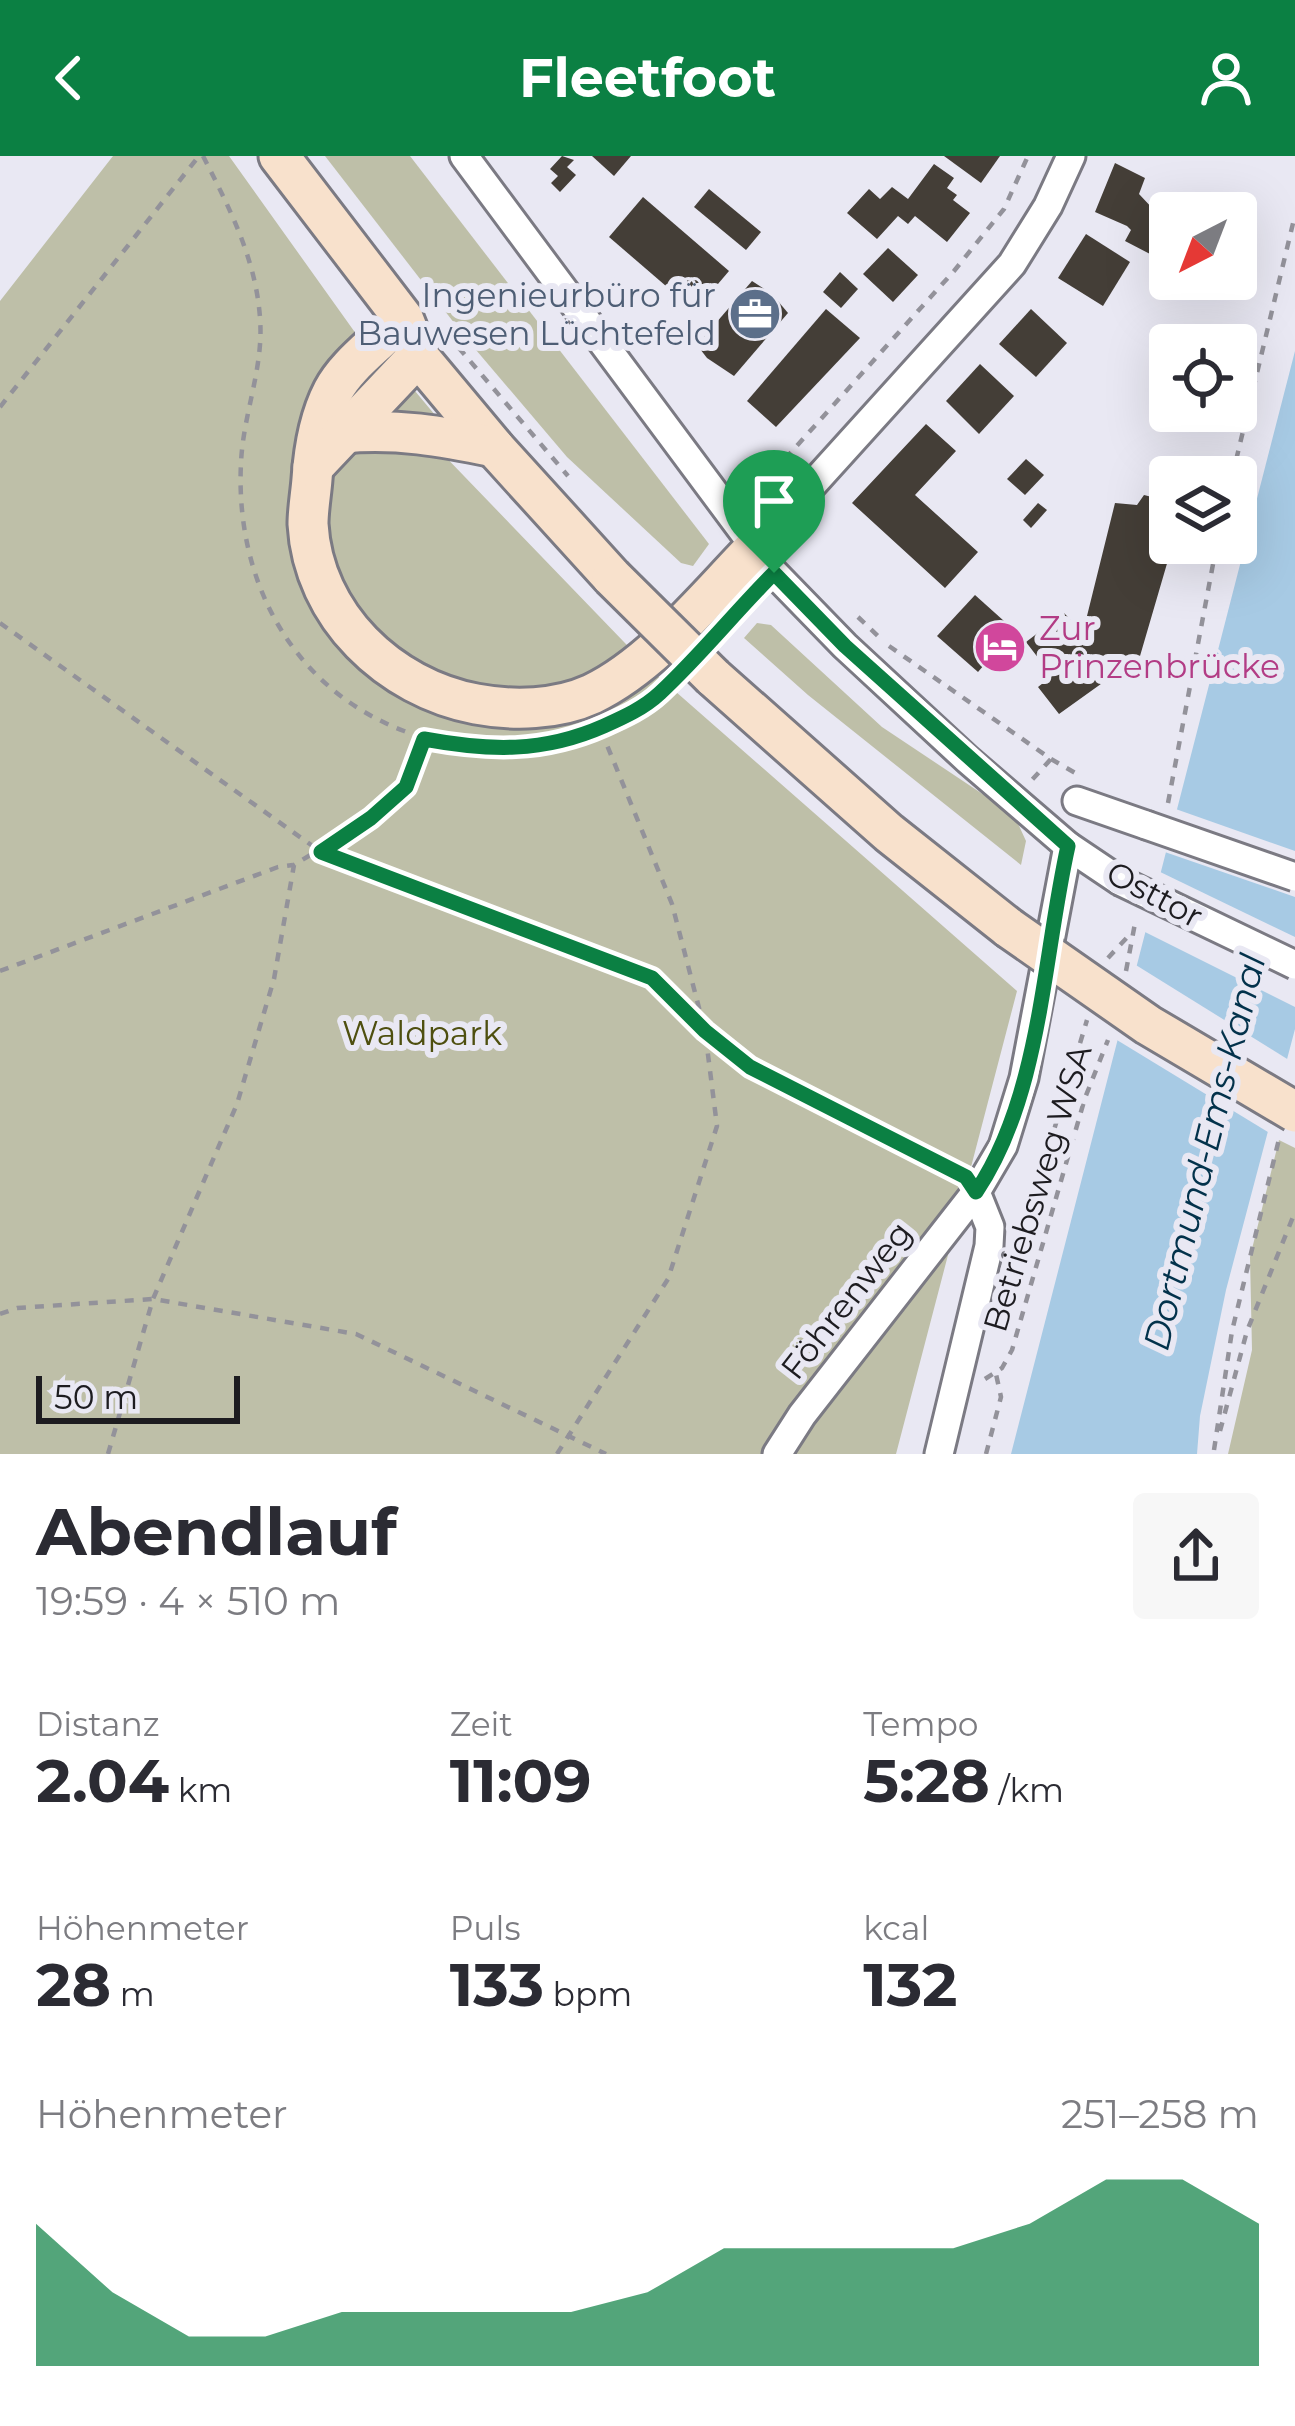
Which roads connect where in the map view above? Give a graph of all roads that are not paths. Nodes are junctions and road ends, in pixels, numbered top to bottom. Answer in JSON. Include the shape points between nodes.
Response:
{"nodes":[{"id":1,"x":251,"y":156,"type":"edge"},
{"id":2,"x":279,"y":156,"type":"edge"},
{"id":3,"x":464,"y":156,"type":"edge"},
{"id":4,"x":1071,"y":156,"type":"edge"},
{"id":5,"x":382,"y":337,"type":"junction"},
{"id":6,"x":428,"y":339,"type":"junction"},
{"id":7,"x":343,"y":433,"type":"junction"},
{"id":8,"x":494,"y":447,"type":"junction"},
{"id":9,"x":313,"y":467,"type":"junction"},
{"id":10,"x":743,"y":533,"type":"junction"},
{"id":11,"x":1079,"y":789,"type":"road end"},
{"id":12,"x":1068,"y":846,"type":"junction"},
{"id":13,"x":1295,"y":877,"type":"edge"},
{"id":14,"x":1295,"y":965,"type":"edge"},
{"id":15,"x":1287,"y":1126,"type":"edge"},
{"id":16,"x":976,"y":1192,"type":"junction"},
{"id":17,"x":777,"y":1454,"type":"edge"},
{"id":18,"x":939,"y":1454,"type":"edge"}],
"edges":[{"from":1,"to":5,"type":"main road"},
{"from":2,"to":6,"type":"main road","via":[[403,318]]},
{"from":3,"to":10,"type":"street","name":"Osttor"},
{"from":4,"to":10,"type":"street","via":[[1012,264]]},
{"from":5,"to":6,"type":"main road"},
{"from":5,"to":9,"type":"main road","via":[[335,386]]},
{"from":6,"to":7,"type":"main road"},
{"from":6,"to":8,"type":"main road"},
{"from":7,"to":8,"type":"main road","via":[[410,431]]},
{"from":7,"to":9,"type":"main road"},
{"from":8,"to":15,"type":"main road","bridge":true,"via":[[713,677],[889,833]]},
{"from":9,"to":10,"type":"main road","via":[[308,526],[323,584],[350,632],[395,674],[443,698],[506,710],[592,693],[640,663]]},
{"from":10,"to":12,"type":"street","name":"Osttor","via":[[845,646]]},
{"from":11,"to":13,"type":"street","name":"Osttor","bridge":true,"via":[[1146,825]]},
{"from":12,"to":14,"type":"street","name":"Osttor","bridge":true},
{"from":12,"to":16,"type":"street","name":"Föhrenweg","via":[[1024,1078],[1003,1146]]},
{"from":16,"to":17,"type":"street","name":"Föhrenweg"},
{"from":16,"to":18,"type":"street","via":[[989,1246]]}]}
